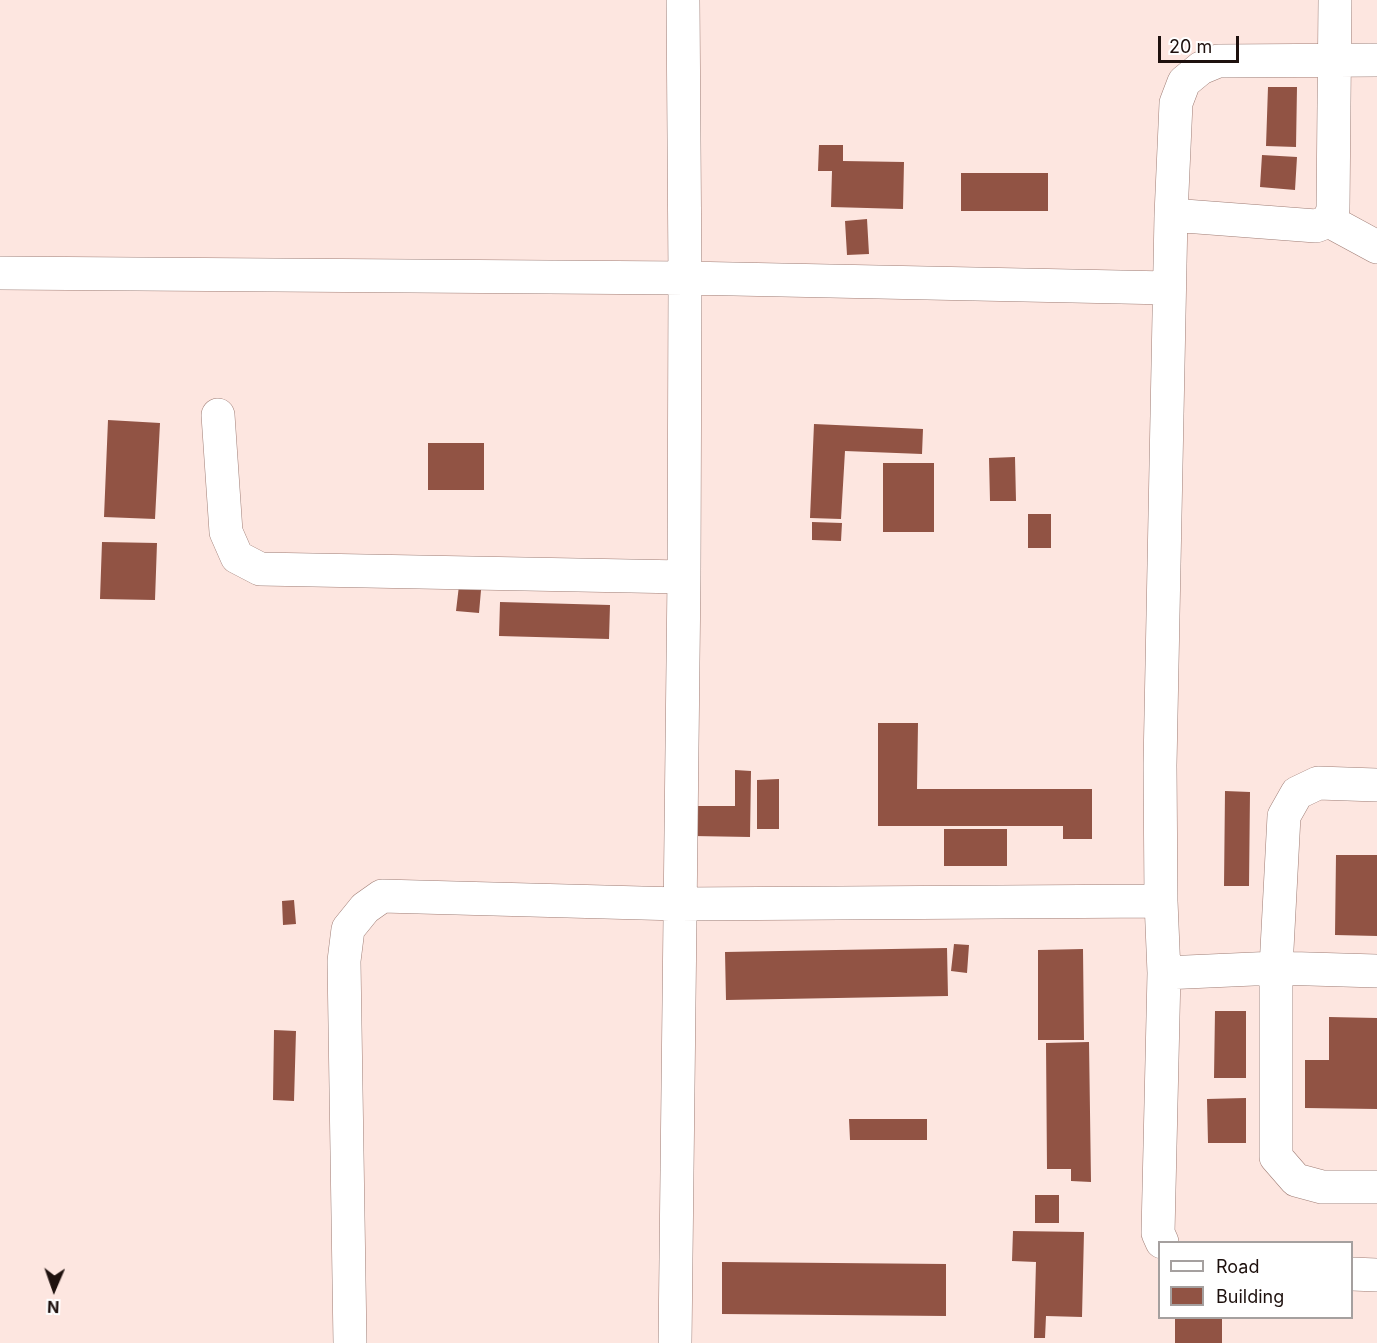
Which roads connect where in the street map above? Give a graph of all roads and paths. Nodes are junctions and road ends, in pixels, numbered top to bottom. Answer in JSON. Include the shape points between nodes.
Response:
{"nodes":[{"id":1,"x":683,"y":0,"type":"edge"},
{"id":2,"x":1335,"y":0,"type":"edge"},
{"id":3,"x":1335,"y":60,"type":"junction"},
{"id":4,"x":1377,"y":60,"type":"edge"},
{"id":5,"x":1170,"y":215,"type":"junction"},
{"id":6,"x":1329,"y":221,"type":"junction"},
{"id":7,"x":1377,"y":247,"type":"edge"},
{"id":8,"x":0,"y":273,"type":"edge"},
{"id":9,"x":685,"y":278,"type":"junction"},
{"id":10,"x":1169,"y":288,"type":"junction"},
{"id":11,"x":218,"y":415,"type":"dead end"},
{"id":12,"x":684,"y":577,"type":"junction"},
{"id":13,"x":1377,"y":785,"type":"edge"},
{"id":14,"x":1161,"y":901,"type":"junction"},
{"id":15,"x":679,"y":904,"type":"junction"},
{"id":16,"x":1276,"y":968,"type":"junction"},
{"id":17,"x":1377,"y":971,"type":"edge"},
{"id":18,"x":1164,"y":973,"type":"junction"},
{"id":19,"x":1377,"y":1187,"type":"edge"},
{"id":20,"x":1162,"y":1241,"type":"edge"},
{"id":21,"x":1353,"y":1274,"type":"edge"},
{"id":22,"x":1377,"y":1275,"type":"edge"},
{"id":23,"x":350,"y":1343,"type":"edge"},
{"id":24,"x":675,"y":1343,"type":"edge"}],
"edges":[{"from":1,"to":9,"type":"street"},
{"from":2,"to":3,"type":"street"},
{"from":3,"to":4,"type":"street"},
{"from":3,"to":5,"type":"street","via":[[1218,61],[1184,82],[1176,103]]},
{"from":3,"to":6,"type":"street","via":[[1333,209]]},
{"from":5,"to":6,"type":"street","via":[[1316,226]]},
{"from":5,"to":10,"type":"street"},
{"from":6,"to":7,"type":"street"},
{"from":8,"to":9,"type":"street"},
{"from":9,"to":10,"type":"street"},
{"from":9,"to":12,"type":"street"},
{"from":10,"to":14,"type":"street"},
{"from":11,"to":12,"type":"street","via":[[226,532],[237,557],[260,569]]},
{"from":12,"to":15,"type":"street"},
{"from":13,"to":16,"type":"street","via":[[1318,783],[1296,793],[1284,816]]},
{"from":14,"to":15,"type":"street"},
{"from":14,"to":18,"type":"street"},
{"from":15,"to":23,"type":"street","via":[[382,896],[365,908],[348,929],[344,961]]},
{"from":15,"to":24,"type":"street"},
{"from":16,"to":17,"type":"street"},
{"from":16,"to":18,"type":"street"},
{"from":16,"to":19,"type":"street","via":[[1276,1157],[1296,1180],[1322,1186]]},
{"from":18,"to":20,"type":"street","via":[[1158,1233]]},
{"from":21,"to":22,"type":"street"}]}
